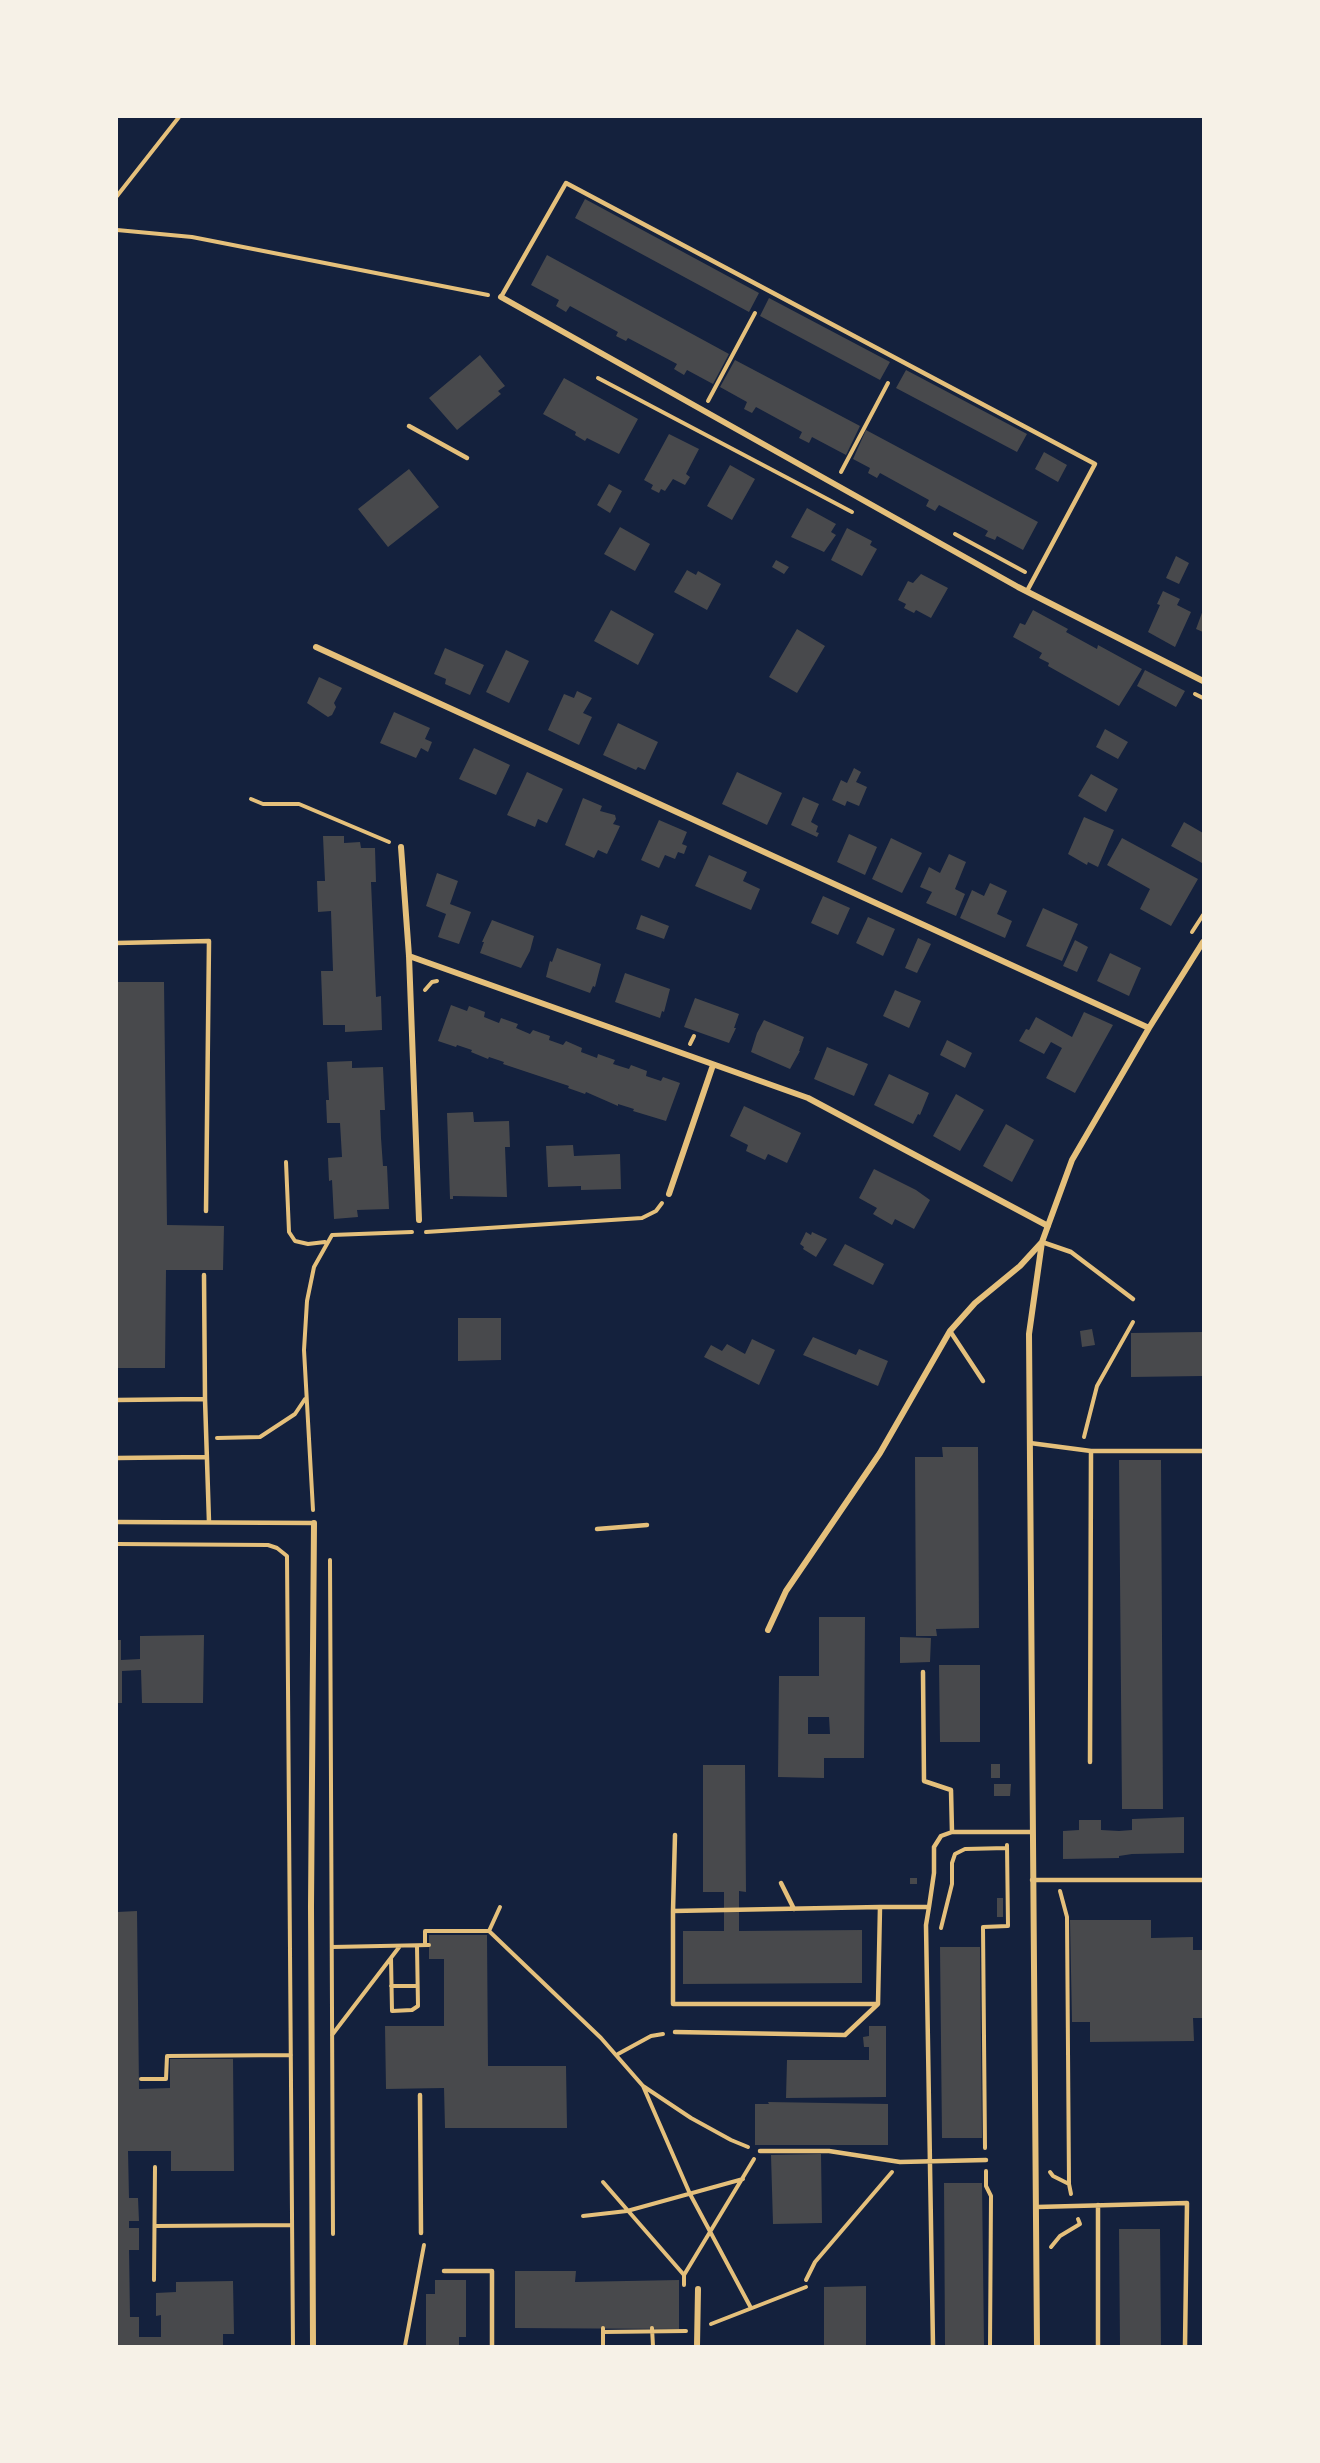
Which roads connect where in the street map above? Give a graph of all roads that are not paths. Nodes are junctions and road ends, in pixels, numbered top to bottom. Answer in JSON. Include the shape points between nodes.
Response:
{"nodes":[{"id":1,"x":501,"y":297,"type":"joint"},
{"id":2,"x":409,"y":426,"type":"dead end"},
{"id":3,"x":467,"y":458,"type":"dead end"},
{"id":4,"x":1027,"y":591,"type":"junction"},
{"id":5,"x":316,"y":647,"type":"dead end"},
{"id":6,"x":1203,"y":681,"type":"edge"},
{"id":7,"x":401,"y":847,"type":"road end"},
{"id":8,"x":1203,"y":942,"type":"edge"},
{"id":9,"x":117,"y":943,"type":"edge"},
{"id":10,"x":409,"y":956,"type":"junction"},
{"id":11,"x":1149,"y":1028,"type":"junction"},
{"id":12,"x":713,"y":1065,"type":"junction"},
{"id":13,"x":669,"y":1194,"type":"road end"},
{"id":14,"x":207,"y":1211,"type":"dead end"},
{"id":15,"x":419,"y":1220,"type":"dead end"},
{"id":16,"x":1048,"y":1226,"type":"junction"},
{"id":17,"x":1042,"y":1242,"type":"junction"},
{"id":18,"x":204,"y":1275,"type":"dead end"},
{"id":19,"x":1133,"y":1299,"type":"dead end"},
{"id":20,"x":950,"y":1331,"type":"junction"},
{"id":21,"x":983,"y":1381,"type":"dead end"},
{"id":22,"x":205,"y":1399,"type":"junction"},
{"id":23,"x":117,"y":1400,"type":"edge"},
{"id":24,"x":1030,"y":1443,"type":"junction"},
{"id":25,"x":1091,"y":1451,"type":"junction"},
{"id":26,"x":1203,"y":1451,"type":"edge"},
{"id":27,"x":206,"y":1457,"type":"junction"},
{"id":28,"x":117,"y":1458,"type":"edge"},
{"id":29,"x":117,"y":1522,"type":"edge"},
{"id":30,"x":209,"y":1522,"type":"junction"},
{"id":31,"x":314,"y":1522,"type":"joint"},
{"id":32,"x":647,"y":1525,"type":"dead end"},
{"id":33,"x":597,"y":1529,"type":"dead end"},
{"id":34,"x":768,"y":1630,"type":"dead end"},
{"id":35,"x":923,"y":1672,"type":"dead end"},
{"id":36,"x":1090,"y":1762,"type":"dead end"},
{"id":37,"x":952,"y":1832,"type":"junction"},
{"id":38,"x":1032,"y":1832,"type":"junction"},
{"id":39,"x":675,"y":1835,"type":"dead end"},
{"id":40,"x":1032,"y":1880,"type":"junction"},
{"id":41,"x":1203,"y":1880,"type":"edge"},
{"id":42,"x":781,"y":1883,"type":"dead end"},
{"id":43,"x":880,"y":1907,"type":"junction"},
{"id":44,"x":929,"y":1907,"type":"junction"},
{"id":45,"x":794,"y":1909,"type":"junction"},
{"id":46,"x":673,"y":1911,"type":"junction"},
{"id":47,"x":878,"y":2004,"type":"junction"},
{"id":48,"x":675,"y":2032,"type":"road end"},
{"id":49,"x":420,"y":2095,"type":"dead end"},
{"id":50,"x":760,"y":2151,"type":"road end"},
{"id":51,"x":986,"y":2160,"type":"road end"},
{"id":52,"x":930,"y":2162,"type":"junction"},
{"id":53,"x":1098,"y":2205,"type":"junction"},
{"id":54,"x":1037,"y":2207,"type":"junction"},
{"id":55,"x":421,"y":2233,"type":"dead end"},
{"id":56,"x":444,"y":2271,"type":"dead end"},
{"id":57,"x":698,"y":2289,"type":"dead end"},
{"id":58,"x":313,"y":2346,"type":"edge"},
{"id":59,"x":492,"y":2346,"type":"edge"},
{"id":60,"x":697,"y":2346,"type":"edge"},
{"id":61,"x":933,"y":2346,"type":"edge"},
{"id":62,"x":1037,"y":2346,"type":"edge"},
{"id":63,"x":1098,"y":2346,"type":"edge"},
{"id":64,"x":1185,"y":2346,"type":"edge"}],
"edges":[{"from":1,"to":4,"type":"street"},
{"from":1,"to":4,"type":"lane","via":[[566,183],[1095,464]]},
{"from":2,"to":3,"type":"lane"},
{"from":4,"to":6,"type":"street"},
{"from":5,"to":11,"type":"street"},
{"from":7,"to":10,"type":"street"},
{"from":8,"to":11,"type":"street"},
{"from":9,"to":14,"type":"lane","via":[[209,941]]},
{"from":10,"to":12,"type":"street"},
{"from":10,"to":15,"type":"street"},
{"from":11,"to":16,"type":"street","via":[[1072,1160]]},
{"from":12,"to":13,"type":"street"},
{"from":12,"to":16,"type":"street","via":[[808,1098]]},
{"from":16,"to":17,"type":"street"},
{"from":17,"to":19,"type":"lane","via":[[1071,1252]]},
{"from":17,"to":20,"type":"street"},
{"from":17,"to":24,"type":"street","via":[[1029,1334]]},
{"from":18,"to":22,"type":"lane"},
{"from":20,"to":21,"type":"lane"},
{"from":20,"to":34,"type":"street","via":[[880,1453],[786,1591]]},
{"from":22,"to":23,"type":"lane"},
{"from":22,"to":27,"type":"lane"},
{"from":24,"to":25,"type":"lane"},
{"from":24,"to":38,"type":"street"},
{"from":25,"to":26,"type":"lane"},
{"from":25,"to":36,"type":"lane"},
{"from":27,"to":28,"type":"lane"},
{"from":27,"to":30,"type":"lane"},
{"from":29,"to":30,"type":"lane"},
{"from":30,"to":31,"type":"lane"},
{"from":31,"to":58,"type":"street"},
{"from":32,"to":33,"type":"lane"},
{"from":35,"to":37,"type":"lane","via":[[924,1781],[951,1790]]},
{"from":37,"to":38,"type":"lane"},
{"from":37,"to":44,"type":"lane","via":[[941,1836],[934,1847]]},
{"from":38,"to":40,"type":"street"},
{"from":39,"to":46,"type":"lane"},
{"from":40,"to":41,"type":"lane"},
{"from":40,"to":54,"type":"street"},
{"from":42,"to":45,"type":"lane"},
{"from":43,"to":44,"type":"lane"},
{"from":43,"to":45,"type":"lane"},
{"from":43,"to":47,"type":"lane"},
{"from":44,"to":52,"type":"lane"},
{"from":45,"to":46,"type":"lane"},
{"from":46,"to":47,"type":"lane","via":[[673,2004]]},
{"from":47,"to":48,"type":"lane","via":[[845,2035]]},
{"from":49,"to":55,"type":"lane"},
{"from":50,"to":52,"type":"lane","via":[[829,2151],[900,2162]]},
{"from":51,"to":52,"type":"lane"},
{"from":52,"to":61,"type":"lane"},
{"from":53,"to":54,"type":"lane"},
{"from":53,"to":63,"type":"lane"},
{"from":53,"to":64,"type":"lane","via":[[1187,2203]]},
{"from":54,"to":62,"type":"street"},
{"from":56,"to":59,"type":"lane","via":[[492,2271]]},
{"from":57,"to":60,"type":"street"}]}
